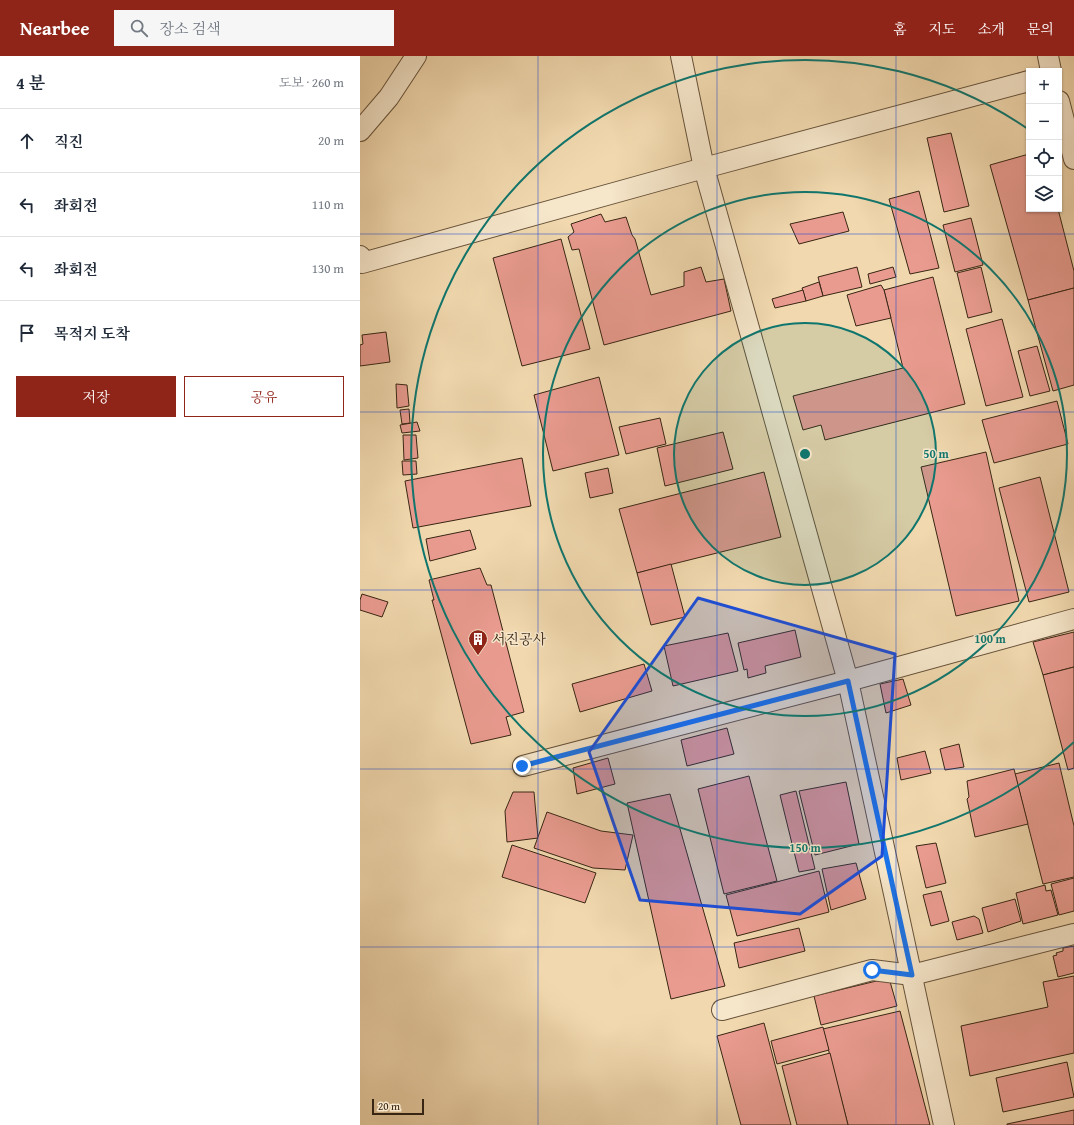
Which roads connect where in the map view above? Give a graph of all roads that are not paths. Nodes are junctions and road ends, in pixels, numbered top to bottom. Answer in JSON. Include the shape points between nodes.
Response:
{"nodes":[{"id":1,"x":416,"y":56,"type":"edge"},
{"id":2,"x":681,"y":56,"type":"edge"},
{"id":3,"x":1048,"y":56,"type":"edge"},
{"id":4,"x":1050,"y":68,"type":"edge"},
{"id":5,"x":1026,"y":82,"type":"edge"},
{"id":6,"x":1060,"y":104,"type":"edge"},
{"id":7,"x":360,"y":131,"type":"edge"},
{"id":8,"x":1074,"y":159,"type":"edge"},
{"id":9,"x":704,"y":168,"type":"junction"},
{"id":10,"x":360,"y":256,"type":"edge"},
{"id":11,"x":1074,"y":619,"type":"edge"},
{"id":12,"x":848,"y":681,"type":"junction"},
{"id":13,"x":522,"y":766,"type":"dead end"},
{"id":14,"x":1074,"y":934,"type":"edge"},
{"id":15,"x":912,"y":975,"type":"junction"},
{"id":16,"x":722,"y":1010,"type":"dead end"},
{"id":17,"x":944,"y":1125,"type":"edge"}],
"edges":[{"from":1,"to":7,"type":"street","via":[[389,97]]},
{"from":2,"to":9,"type":"street"},
{"from":3,"to":4,"type":"street"},
{"from":5,"to":9,"type":"street"},
{"from":6,"to":8,"type":"street"},
{"from":9,"to":10,"type":"street","via":[[362,262]]},
{"from":9,"to":12,"type":"street"},
{"from":11,"to":12,"type":"street"},
{"from":12,"to":13,"type":"street"},
{"from":12,"to":15,"type":"street"},
{"from":14,"to":15,"type":"street"},
{"from":15,"to":16,"type":"street","via":[[872,970]]},
{"from":15,"to":17,"type":"street"}]}
